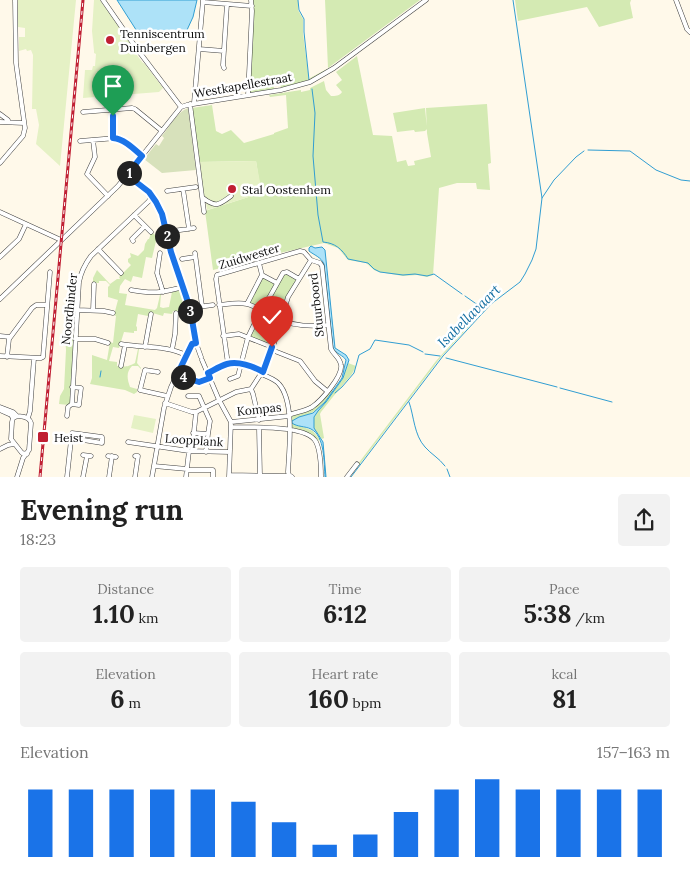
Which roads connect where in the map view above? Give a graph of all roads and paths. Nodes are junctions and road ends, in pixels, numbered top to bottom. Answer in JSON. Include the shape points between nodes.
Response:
{"nodes":[{"id":1,"x":15,"y":0,"type":"edge"},
{"id":2,"x":103,"y":0,"type":"edge"},
{"id":3,"x":252,"y":0,"type":"edge"},
{"id":4,"x":426,"y":0,"type":"edge"},
{"id":5,"x":676,"y":0,"type":"edge"},
{"id":6,"x":203,"y":1,"type":"edge"},
{"id":7,"x":227,"y":4,"type":"junction"},
{"id":8,"x":252,"y":6,"type":"junction"},
{"id":9,"x":690,"y":32,"type":"edge"},
{"id":10,"x":199,"y":49,"type":"junction"},
{"id":11,"x":224,"y":51,"type":"junction"},
{"id":12,"x":224,"y":68,"type":"dead end"},
{"id":13,"x":248,"y":95,"type":"junction"},
{"id":14,"x":192,"y":104,"type":"junction"},
{"id":15,"x":181,"y":107,"type":"junction"},
{"id":16,"x":112,"y":110,"type":"junction"},
{"id":17,"x":83,"y":112,"type":"dead end"},
{"id":18,"x":0,"y":114,"type":"edge"},
{"id":19,"x":0,"y":122,"type":"edge"},
{"id":20,"x":8,"y":122,"type":"junction"},
{"id":21,"x":24,"y":123,"type":"junction"},
{"id":22,"x":162,"y":131,"type":"junction"},
{"id":23,"x":113,"y":138,"type":"junction"},
{"id":24,"x":93,"y":140,"type":"junction"},
{"id":25,"x":80,"y":141,"type":"dead end"},
{"id":26,"x":142,"y":156,"type":"junction"},
{"id":27,"x":0,"y":163,"type":"edge"},
{"id":28,"x":127,"y":175,"type":"junction"},
{"id":29,"x":196,"y":187,"type":"dead end"},
{"id":30,"x":183,"y":190,"type":"junction"},
{"id":31,"x":167,"y":191,"type":"dead end"},
{"id":32,"x":151,"y":195,"type":"junction"},
{"id":33,"x":108,"y":196,"type":"junction"},
{"id":34,"x":231,"y":196,"type":"dead end"},
{"id":35,"x":202,"y":198,"type":"junction"},
{"id":36,"x":149,"y":201,"type":"junction"},
{"id":37,"x":156,"y":202,"type":"junction"},
{"id":38,"x":0,"y":212,"type":"edge"},
{"id":39,"x":204,"y":212,"type":"dead end"},
{"id":40,"x":134,"y":215,"type":"junction"},
{"id":41,"x":26,"y":224,"type":"junction"},
{"id":42,"x":145,"y":226,"type":"junction"},
{"id":43,"x":194,"y":228,"type":"dead end"},
{"id":44,"x":189,"y":229,"type":"junction"},
{"id":45,"x":151,"y":232,"type":"dead end"},
{"id":46,"x":166,"y":232,"type":"junction"},
{"id":47,"x":61,"y":240,"type":"junction"},
{"id":48,"x":133,"y":241,"type":"dead end"},
{"id":49,"x":98,"y":249,"type":"junction"},
{"id":50,"x":160,"y":253,"type":"dead end"},
{"id":51,"x":0,"y":257,"type":"edge"},
{"id":52,"x":182,"y":259,"type":"dead end"},
{"id":53,"x":311,"y":260,"type":"junction"},
{"id":54,"x":260,"y":263,"type":"junction"},
{"id":55,"x":50,"y":272,"type":"dead end"},
{"id":56,"x":121,"y":273,"type":"dead end"},
{"id":57,"x":262,"y":275,"type":"junction"},
{"id":58,"x":299,"y":279,"type":"junction"},
{"id":59,"x":277,"y":283,"type":"junction"},
{"id":60,"x":94,"y":284,"type":"dead end"},
{"id":61,"x":183,"y":287,"type":"junction"},
{"id":62,"x":131,"y":290,"type":"dead end"},
{"id":63,"x":163,"y":292,"type":"junction"},
{"id":64,"x":0,"y":299,"type":"edge"},
{"id":65,"x":247,"y":304,"type":"junction"},
{"id":66,"x":47,"y":305,"type":"junction"},
{"id":67,"x":213,"y":305,"type":"dead end"},
{"id":68,"x":219,"y":305,"type":"junction"},
{"id":69,"x":202,"y":306,"type":"junction"},
{"id":70,"x":190,"y":308,"type":"junction"},
{"id":71,"x":77,"y":310,"type":"junction"},
{"id":72,"x":93,"y":310,"type":"junction"},
{"id":73,"x":261,"y":310,"type":"junction"},
{"id":74,"x":113,"y":313,"type":"dead end"},
{"id":75,"x":176,"y":313,"type":"dead end"},
{"id":76,"x":152,"y":314,"type":"dead end"},
{"id":77,"x":281,"y":320,"type":"junction"},
{"id":78,"x":328,"y":325,"type":"junction"},
{"id":79,"x":0,"y":336,"type":"edge"},
{"id":80,"x":224,"y":336,"type":"junction"},
{"id":81,"x":10,"y":337,"type":"junction"},
{"id":82,"x":248,"y":337,"type":"junction"},
{"id":83,"x":75,"y":339,"type":"junction"},
{"id":84,"x":196,"y":343,"type":"junction"},
{"id":85,"x":108,"y":344,"type":"dead end"},
{"id":86,"x":145,"y":347,"type":"junction"},
{"id":87,"x":272,"y":348,"type":"junction"},
{"id":88,"x":172,"y":350,"type":"junction"},
{"id":89,"x":186,"y":355,"type":"junction"},
{"id":90,"x":3,"y":356,"type":"edge"},
{"id":91,"x":34,"y":358,"type":"junction"},
{"id":92,"x":0,"y":364,"type":"edge"},
{"id":93,"x":228,"y":364,"type":"junction"},
{"id":94,"x":240,"y":364,"type":"junction"},
{"id":95,"x":121,"y":366,"type":"dead end"},
{"id":96,"x":158,"y":372,"type":"dead end"},
{"id":97,"x":262,"y":373,"type":"junction"},
{"id":98,"x":177,"y":375,"type":"junction"},
{"id":99,"x":209,"y":376,"type":"junction"},
{"id":100,"x":230,"y":378,"type":"dead end"},
{"id":101,"x":72,"y":387,"type":"junction"},
{"id":102,"x":251,"y":389,"type":"junction"},
{"id":103,"x":327,"y":391,"type":"junction"},
{"id":104,"x":166,"y":396,"type":"junction"},
{"id":105,"x":188,"y":396,"type":"dead end"},
{"id":106,"x":219,"y":400,"type":"junction"},
{"id":107,"x":165,"y":403,"type":"junction"},
{"id":108,"x":72,"y":404,"type":"junction"},
{"id":109,"x":204,"y":407,"type":"junction"},
{"id":110,"x":0,"y":408,"type":"edge"},
{"id":111,"x":196,"y":412,"type":"junction"},
{"id":112,"x":67,"y":416,"type":"dead end"},
{"id":113,"x":289,"y":416,"type":"junction"},
{"id":114,"x":15,"y":417,"type":"junction"},
{"id":115,"x":28,"y":418,"type":"junction"},
{"id":116,"x":258,"y":420,"type":"junction"},
{"id":117,"x":231,"y":425,"type":"junction"},
{"id":118,"x":259,"y":428,"type":"junction"},
{"id":119,"x":290,"y":429,"type":"junction"},
{"id":120,"x":194,"y":433,"type":"junction"},
{"id":121,"x":208,"y":434,"type":"junction"},
{"id":122,"x":71,"y":438,"type":"junction"},
{"id":123,"x":11,"y":439,"type":"junction"},
{"id":124,"x":128,"y":442,"type":"dead end"},
{"id":125,"x":14,"y":444,"type":"junction"},
{"id":126,"x":8,"y":445,"type":"junction"},
{"id":127,"x":157,"y":447,"type":"junction"},
{"id":128,"x":0,"y":449,"type":"edge"},
{"id":129,"x":190,"y":451,"type":"junction"},
{"id":130,"x":206,"y":452,"type":"junction"},
{"id":131,"x":230,"y":452,"type":"junction"},
{"id":132,"x":24,"y":455,"type":"junction"},
{"id":133,"x":87,"y":456,"type":"dead end"},
{"id":134,"x":112,"y":456,"type":"dead end"},
{"id":135,"x":138,"y":456,"type":"dead end"},
{"id":136,"x":357,"y":464,"type":"dead end"},
{"id":137,"x":154,"y":466,"type":"junction"},
{"id":138,"x":187,"y":469,"type":"junction"},
{"id":139,"x":229,"y":476,"type":"edge"},
{"id":140,"x":260,"y":476,"type":"edge"},
{"id":141,"x":290,"y":476,"type":"edge"},
{"id":142,"x":17,"y":477,"type":"edge"},
{"id":143,"x":67,"y":477,"type":"edge"},
{"id":144,"x":84,"y":477,"type":"edge"},
{"id":145,"x":109,"y":477,"type":"edge"},
{"id":146,"x":135,"y":477,"type":"edge"},
{"id":147,"x":152,"y":477,"type":"edge"},
{"id":148,"x":186,"y":477,"type":"edge"},
{"id":149,"x":213,"y":477,"type":"edge"},
{"id":150,"x":322,"y":477,"type":"edge"},
{"id":151,"x":347,"y":477,"type":"edge"}],
"edges":[{"from":1,"to":21,"type":"street","via":[[16,64]]},
{"from":2,"to":15,"type":"street"},
{"from":3,"to":8,"type":"street"},
{"from":4,"to":13,"type":"street","name":"Westkapellestraat","via":[[322,76],[291,88]]},
{"from":5,"to":9,"type":"street"},
{"from":6,"to":7,"type":"street"},
{"from":6,"to":10,"type":"street"},
{"from":7,"to":8,"type":"street"},
{"from":7,"to":11,"type":"street"},
{"from":8,"to":13,"type":"street"},
{"from":10,"to":11,"type":"street"},
{"from":10,"to":14,"type":"street"},
{"from":11,"to":12,"type":"street"},
{"from":13,"to":14,"type":"street","name":"Westkapellestraat"},
{"from":14,"to":15,"type":"street","name":"Westkapellestraat"},
{"from":14,"to":35,"type":"street"},
{"from":15,"to":22,"type":"street","name":"Westkapellestraat"},
{"from":16,"to":17,"type":"street"},
{"from":16,"to":22,"type":"street","via":[[135,109]]},
{"from":16,"to":23,"type":"street"},
{"from":18,"to":20,"type":"street"},
{"from":19,"to":20,"type":"street"},
{"from":20,"to":21,"type":"street"},
{"from":21,"to":27,"type":"street","via":[[23,136]]},
{"from":22,"to":26,"type":"street","name":"Westkapellestraat"},
{"from":23,"to":24,"type":"street"},
{"from":23,"to":26,"type":"street"},
{"from":24,"to":25,"type":"street"},
{"from":24,"to":33,"type":"street","via":[[95,157],[87,174]]},
{"from":26,"to":28,"type":"street","name":"Westkapellestraat"},
{"from":28,"to":32,"type":"street"},
{"from":28,"to":33,"type":"street","name":"Westkapellestraat"},
{"from":29,"to":30,"type":"street"},
{"from":30,"to":31,"type":"street"},
{"from":30,"to":44,"type":"street"},
{"from":32,"to":36,"type":"street","name":"Noordhinder"},
{"from":32,"to":37,"type":"street"},
{"from":33,"to":47,"type":"street","name":"Westkapellestraat"},
{"from":34,"to":35,"type":"street","via":[[215,205]]},
{"from":35,"to":39,"type":"street"},
{"from":36,"to":37,"type":"street"},
{"from":36,"to":40,"type":"street","name":"Noordhinder"},
{"from":37,"to":46,"type":"street"},
{"from":38,"to":41,"type":"street"},
{"from":40,"to":42,"type":"street"},
{"from":40,"to":49,"type":"street","name":"Noordhinder"},
{"from":41,"to":47,"type":"street"},
{"from":41,"to":51,"type":"street","via":[[19,240]]},
{"from":42,"to":45,"type":"street"},
{"from":42,"to":48,"type":"street"},
{"from":43,"to":44,"type":"street"},
{"from":44,"to":46,"type":"street"},
{"from":46,"to":61,"type":"street"},
{"from":47,"to":64,"type":"street","name":"Westkapellestraat"},
{"from":49,"to":56,"type":"street"},
{"from":49,"to":71,"type":"street","name":"Noordhinder","via":[[81,272]]},
{"from":50,"to":63,"type":"street","via":[[157,273]]},
{"from":52,"to":69,"type":"street","via":[[195,255]]},
{"from":53,"to":54,"type":"street","name":"Zuidwester","via":[[300,251]]},
{"from":53,"to":58,"type":"street"},
{"from":53,"to":78,"type":"street","name":"Stuurboord","via":[[322,266]]},
{"from":54,"to":57,"type":"street"},
{"from":54,"to":68,"type":"street","name":"Zuidwester","via":[[217,275]]},
{"from":55,"to":66,"type":"street"},
{"from":57,"to":59,"type":"street"},
{"from":57,"to":65,"type":"street"},
{"from":58,"to":59,"type":"street","via":[[287,272]]},
{"from":58,"to":77,"type":"street","via":[[288,297]]},
{"from":59,"to":73,"type":"street"},
{"from":60,"to":72,"type":"street"},
{"from":61,"to":63,"type":"street"},
{"from":61,"to":70,"type":"street"},
{"from":62,"to":63,"type":"street"},
{"from":65,"to":68,"type":"street"},
{"from":65,"to":73,"type":"street"},
{"from":66,"to":81,"type":"street","via":[[34,306]]},
{"from":66,"to":91,"type":"street","via":[[43,357]]},
{"from":67,"to":69,"type":"street"},
{"from":68,"to":80,"type":"street","name":"Zuidwester"},
{"from":69,"to":70,"type":"street"},
{"from":70,"to":84,"type":"street"},
{"from":71,"to":72,"type":"street"},
{"from":71,"to":83,"type":"street","name":"Noordhinder"},
{"from":72,"to":74,"type":"street"},
{"from":73,"to":77,"type":"street"},
{"from":73,"to":82,"type":"street"},
{"from":75,"to":88,"type":"street"},
{"from":76,"to":86,"type":"street"},
{"from":77,"to":78,"type":"street","via":[[306,326]]},
{"from":77,"to":87,"type":"street"},
{"from":78,"to":103,"type":"street","name":"Stuurboord","via":[[331,349],[342,368]]},
{"from":79,"to":81,"type":"street"},
{"from":80,"to":82,"type":"street","via":[[237,334]]},
{"from":80,"to":93,"type":"street","name":"Zuidwester"},
{"from":81,"to":90,"type":"street"},
{"from":82,"to":87,"type":"street"},
{"from":82,"to":94,"type":"street"},
{"from":83,"to":85,"type":"street"},
{"from":83,"to":101,"type":"street","name":"Noordhinder"},
{"from":84,"to":89,"type":"street"},
{"from":84,"to":99,"type":"street"},
{"from":86,"to":88,"type":"street"},
{"from":86,"to":95,"type":"street","via":[[123,345]]},
{"from":87,"to":97,"type":"street"},
{"from":87,"to":103,"type":"street","via":[[300,361]]},
{"from":88,"to":89,"type":"street"},
{"from":89,"to":98,"type":"street"},
{"from":89,"to":104,"type":"street"},
{"from":90,"to":91,"type":"street"},
{"from":90,"to":92,"type":"street"},
{"from":91,"to":115,"type":"street"},
{"from":93,"to":94,"type":"street"},
{"from":93,"to":99,"type":"street"},
{"from":94,"to":97,"type":"street","via":[[253,366]]},
{"from":94,"to":100,"type":"street","via":[[238,376]]},
{"from":96,"to":104,"type":"street","via":[[145,370],[140,390]]},
{"from":97,"to":102,"type":"street"},
{"from":97,"to":113,"type":"street","via":[[276,381],[284,391]]},
{"from":98,"to":99,"type":"street","via":[[199,382]]},
{"from":98,"to":104,"type":"street"},
{"from":99,"to":106,"type":"street"},
{"from":101,"to":108,"type":"street","name":"Noordhinder"},
{"from":101,"to":108,"type":"street","name":"Noordhinder","via":[[81,389],[79,405]]},
{"from":102,"to":106,"type":"street"},
{"from":102,"to":116,"type":"street"},
{"from":103,"to":113,"type":"street","name":"Stuurboord","via":[[311,408]]},
{"from":104,"to":107,"type":"street"},
{"from":105,"to":109,"type":"street","via":[[199,396]]},
{"from":106,"to":109,"type":"street"},
{"from":106,"to":117,"type":"street"},
{"from":107,"to":111,"type":"street"},
{"from":107,"to":127,"type":"street"},
{"from":108,"to":112,"type":"street","name":"Noordhinder","via":[[68,407]]},
{"from":109,"to":111,"type":"street"},
{"from":109,"to":121,"type":"street","via":[[210,421]]},
{"from":110,"to":114,"type":"street"},
{"from":111,"to":120,"type":"street"},
{"from":113,"to":116,"type":"street","name":"Kompas"},
{"from":113,"to":119,"type":"street"},
{"from":114,"to":115,"type":"street"},
{"from":114,"to":123,"type":"street"},
{"from":115,"to":132,"type":"street","via":[[31,420],[29,450]]},
{"from":116,"to":117,"type":"street","name":"Kompas"},
{"from":117,"to":118,"type":"street"},
{"from":117,"to":131,"type":"street"},
{"from":118,"to":119,"type":"street"},
{"from":118,"to":140,"type":"street"},
{"from":119,"to":141,"type":"street"},
{"from":119,"to":150,"type":"street","via":[[305,433],[316,442]]},
{"from":120,"to":121,"type":"street"},
{"from":120,"to":129,"type":"street"},
{"from":121,"to":130,"type":"street"},
{"from":122,"to":122,"type":"street","via":[[102,443],[102,437],[72,433]]},
{"from":122,"to":143,"type":"street"},
{"from":123,"to":125,"type":"street"},
{"from":123,"to":126,"type":"street"},
{"from":124,"to":127,"type":"street","name":"Loopplank"},
{"from":125,"to":126,"type":"street"},
{"from":125,"to":132,"type":"street"},
{"from":126,"to":128,"type":"street"},
{"from":127,"to":129,"type":"street","name":"Loopplank"},
{"from":127,"to":137,"type":"street"},
{"from":129,"to":130,"type":"street","name":"Loopplank"},
{"from":129,"to":138,"type":"street"},
{"from":130,"to":131,"type":"street","name":"Loopplank"},
{"from":131,"to":139,"type":"street"},
{"from":132,"to":142,"type":"street"},
{"from":133,"to":144,"type":"street"},
{"from":134,"to":145,"type":"street"},
{"from":135,"to":146,"type":"street"},
{"from":136,"to":151,"type":"street"},
{"from":137,"to":138,"type":"street"},
{"from":137,"to":147,"type":"street"},
{"from":138,"to":148,"type":"street"},
{"from":138,"to":149,"type":"street","via":[[213,470]]},
{"from":139,"to":140,"type":"street"},
{"from":140,"to":141,"type":"street"}]}
